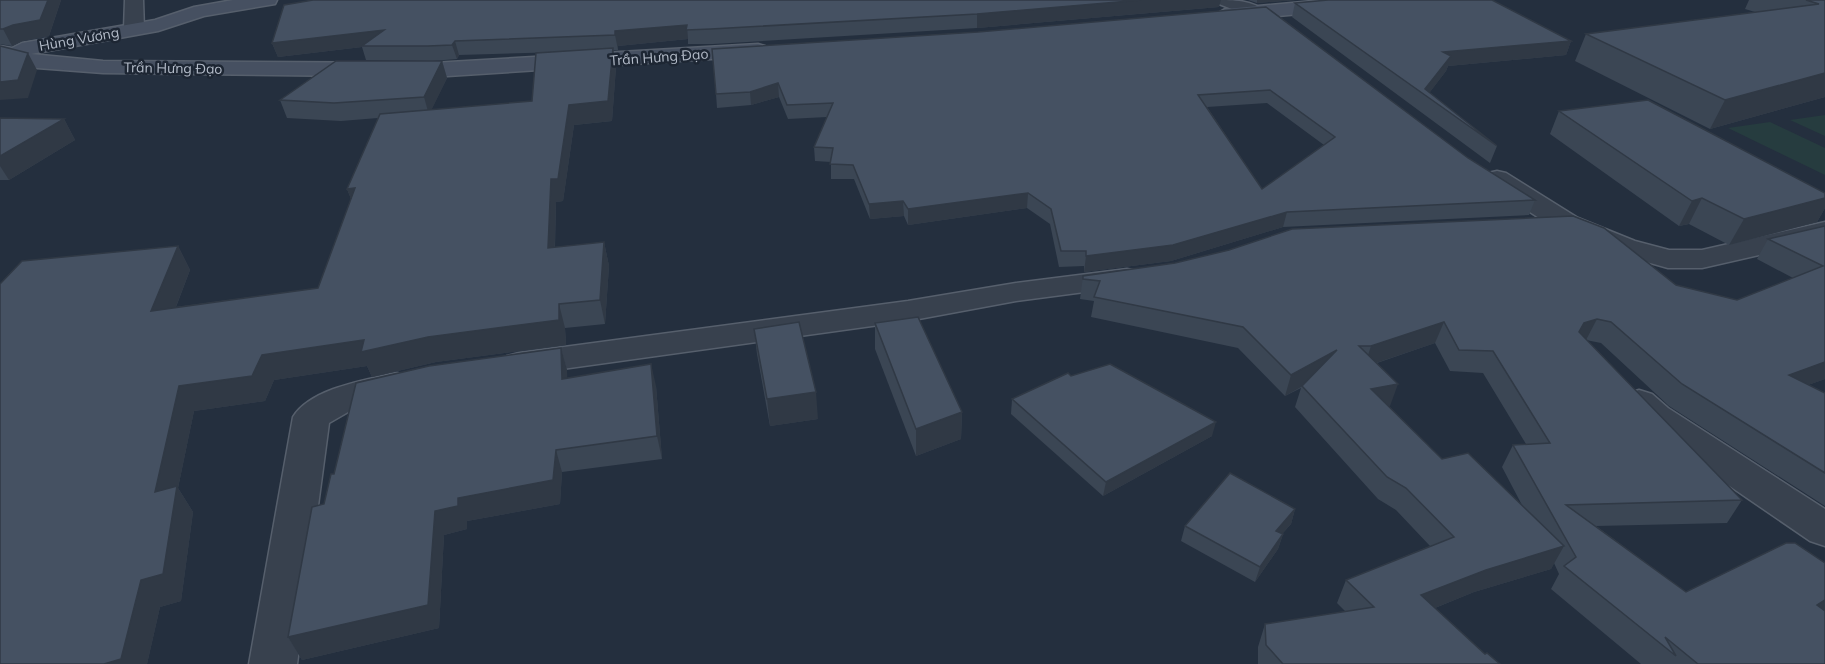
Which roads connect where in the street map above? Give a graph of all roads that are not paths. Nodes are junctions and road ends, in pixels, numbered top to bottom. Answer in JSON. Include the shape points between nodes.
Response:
{"nodes":[{"id":1,"x":134,"y":0,"type":"edge"},
{"id":2,"x":1226,"y":0,"type":"edge"},
{"id":3,"x":1386,"y":0,"type":"edge"},
{"id":4,"x":276,"y":6,"type":"edge"},
{"id":5,"x":1262,"y":12,"type":"junction"},
{"id":6,"x":1208,"y":16,"type":"edge"},
{"id":7,"x":134,"y":29,"type":"junction"},
{"id":8,"x":1296,"y":32,"type":"edge"},
{"id":9,"x":778,"y":49,"type":"edge"},
{"id":10,"x":2,"y":53,"type":"edge"},
{"id":11,"x":1475,"y":164,"type":"edge"},
{"id":12,"x":1568,"y":224,"type":"junction"},
{"id":13,"x":1516,"y":226,"type":"edge"},
{"id":14,"x":1825,"y":231,"type":"edge"},
{"id":15,"x":1160,"y":273,"type":"edge"},
{"id":16,"x":494,"y":367,"type":"edge"},
{"id":17,"x":1612,"y":376,"type":"edge"},
{"id":18,"x":426,"y":378,"type":"edge"},
{"id":19,"x":1825,"y":530,"type":"edge"},
{"id":20,"x":273,"y":664,"type":"edge"}],
"edges":[{"from":1,"to":7,"type":"street"},
{"from":2,"to":5,"type":"street"},
{"from":3,"to":5,"type":"street"},
{"from":4,"to":7,"type":"street","name":"Hùng Vương","via":[[203,24]]},
{"from":5,"to":6,"type":"street"},
{"from":5,"to":8,"type":"street"},
{"from":7,"to":10,"type":"street","name":"Hùng Vương"},
{"from":9,"to":10,"type":"street","name":"Trần Hưng Đạo","via":[[432,70],[103,67],[37,62]]},
{"from":11,"to":12,"type":"street"},
{"from":12,"to":13,"type":"street"},
{"from":12,"to":14,"type":"street","via":[[1625,247],[1668,258],[1702,259]]},
{"from":15,"to":16,"type":"street"},
{"from":17,"to":19,"type":"street","via":[[1655,417]]},
{"from":18,"to":20,"type":"street","via":[[350,394],[311,417]]}]}
